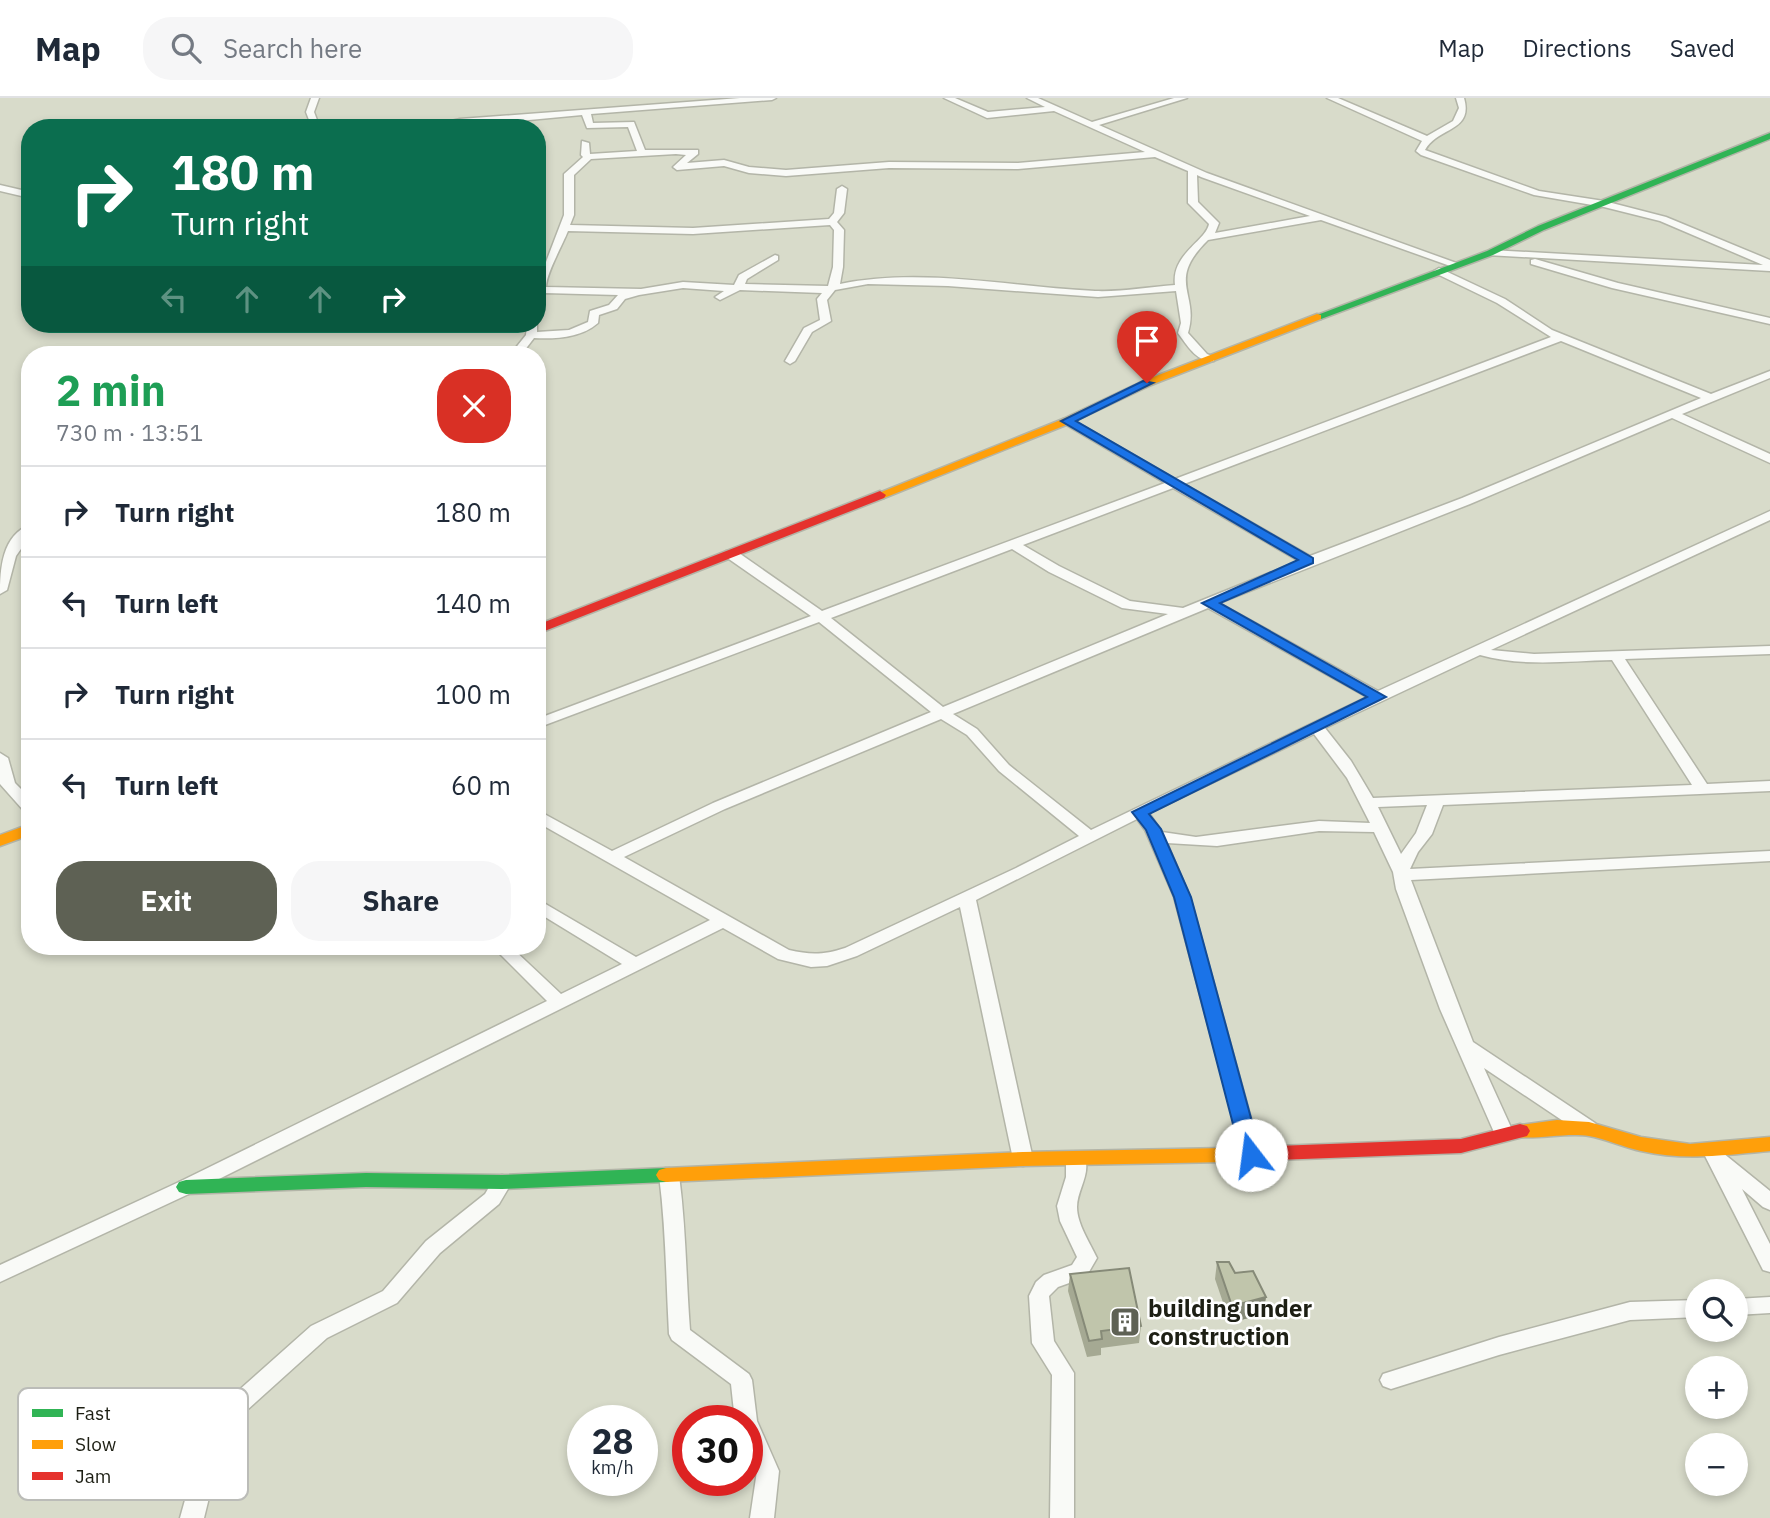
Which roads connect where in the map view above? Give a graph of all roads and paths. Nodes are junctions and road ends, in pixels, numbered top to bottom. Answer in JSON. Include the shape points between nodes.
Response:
{"nodes":[{"id":1,"x":315,"y":98,"type":"edge"},
{"id":2,"x":772,"y":98,"type":"edge"},
{"id":3,"x":948,"y":98,"type":"edge"},
{"id":4,"x":1031,"y":98,"type":"edge"},
{"id":5,"x":1157,"y":98,"type":"edge"},
{"id":6,"x":1183,"y":98,"type":"edge"},
{"id":7,"x":1331,"y":98,"type":"edge"},
{"id":8,"x":1460,"y":98,"type":"edge"},
{"id":9,"x":1170,"y":103,"type":"junction"},
{"id":10,"x":1053,"y":109,"type":"junction"},
{"id":11,"x":586,"y":113,"type":"junction"},
{"id":12,"x":313,"y":119,"type":"edge"},
{"id":13,"x":488,"y":119,"type":"edge"},
{"id":14,"x":1090,"y":125,"type":"junction"},
{"id":15,"x":1770,"y":136,"type":"edge"},
{"id":16,"x":1429,"y":140,"type":"junction"},
{"id":17,"x":585,"y":143,"type":"dead end"},
{"id":18,"x":642,"y":153,"type":"junction"},
{"id":19,"x":1155,"y":154,"type":"junction"},
{"id":20,"x":589,"y":158,"type":"junction"},
{"id":21,"x":1192,"y":170,"type":"junction"},
{"id":22,"x":0,"y":188,"type":"edge"},
{"id":23,"x":842,"y":189,"type":"dead end"},
{"id":24,"x":21,"y":192,"type":"edge"},
{"id":25,"x":1604,"y":204,"type":"junction"},
{"id":26,"x":1323,"y":217,"type":"junction"},
{"id":27,"x":832,"y":222,"type":"junction"},
{"id":28,"x":563,"y":228,"type":"junction"},
{"id":29,"x":1202,"y":239,"type":"junction"},
{"id":30,"x":1490,"y":253,"type":"junction"},
{"id":31,"x":1512,"y":255,"type":"junction"},
{"id":32,"x":775,"y":258,"type":"dead end"},
{"id":33,"x":551,"y":262,"type":"junction"},
{"id":34,"x":546,"y":263,"type":"edge"},
{"id":35,"x":1457,"y":265,"type":"junction"},
{"id":36,"x":1770,"y":266,"type":"edge"},
{"id":37,"x":546,"y":270,"type":"edge"},
{"id":38,"x":1439,"y":271,"type":"junction"},
{"id":39,"x":736,"y":287,"type":"junction"},
{"id":40,"x":1181,"y":288,"type":"junction"},
{"id":41,"x":833,"y":289,"type":"junction"},
{"id":42,"x":546,"y":290,"type":"edge"},
{"id":43,"x":641,"y":292,"type":"junction"},
{"id":44,"x":720,"y":297,"type":"dead end"},
{"id":45,"x":1770,"y":321,"type":"edge"},
{"id":46,"x":541,"y":333,"type":"edge"},
{"id":47,"x":1561,"y":337,"type":"junction"},
{"id":48,"x":1210,"y":359,"type":"junction"},
{"id":49,"x":790,"y":361,"type":"dead end"},
{"id":50,"x":1770,"y":374,"type":"edge"},
{"id":51,"x":1709,"y":397,"type":"junction"},
{"id":52,"x":1671,"y":414,"type":"junction"},
{"id":53,"x":1067,"y":421,"type":"junction"},
{"id":54,"x":1770,"y":459,"type":"edge"},
{"id":55,"x":1175,"y":483,"type":"junction"},
{"id":56,"x":1770,"y":515,"type":"edge"},
{"id":57,"x":21,"y":536,"type":"edge"},
{"id":58,"x":1014,"y":545,"type":"junction"},
{"id":59,"x":731,"y":554,"type":"junction"},
{"id":60,"x":1308,"y":561,"type":"junction"},
{"id":61,"x":0,"y":590,"type":"edge"},
{"id":62,"x":1209,"y":603,"type":"junction"},
{"id":63,"x":1185,"y":613,"type":"junction"},
{"id":64,"x":820,"y":616,"type":"junction"},
{"id":65,"x":546,"y":626,"type":"edge"},
{"id":66,"x":1770,"y":650,"type":"edge"},
{"id":67,"x":1481,"y":651,"type":"junction"},
{"id":68,"x":1617,"y":657,"type":"junction"},
{"id":69,"x":1378,"y":697,"type":"junction"},
{"id":70,"x":942,"y":713,"type":"junction"},
{"id":71,"x":546,"y":721,"type":"edge"},
{"id":72,"x":1317,"y":728,"type":"junction"},
{"id":73,"x":0,"y":758,"type":"edge"},
{"id":74,"x":1770,"y":786,"type":"edge"},
{"id":75,"x":1702,"y":788,"type":"junction"},
{"id":76,"x":21,"y":798,"type":"edge"},
{"id":77,"x":1437,"y":800,"type":"junction"},
{"id":78,"x":1368,"y":803,"type":"junction"},
{"id":79,"x":1140,"y":812,"type":"junction"},
{"id":80,"x":546,"y":819,"type":"edge"},
{"id":81,"x":1378,"y":826,"type":"junction"},
{"id":82,"x":21,"y":833,"type":"edge"},
{"id":83,"x":1156,"y":836,"type":"junction"},
{"id":84,"x":1090,"y":837,"type":"junction"},
{"id":85,"x":0,"y":841,"type":"edge"},
{"id":86,"x":614,"y":856,"type":"junction"},
{"id":87,"x":1770,"y":856,"type":"edge"},
{"id":88,"x":1401,"y":874,"type":"junction"},
{"id":89,"x":967,"y":899,"type":"junction"},
{"id":90,"x":546,"y":910,"type":"edge"},
{"id":91,"x":725,"y":920,"type":"junction"},
{"id":92,"x":509,"y":955,"type":"edge"},
{"id":93,"x":636,"y":965,"type":"junction"},
{"id":94,"x":560,"y":1003,"type":"junction"},
{"id":95,"x":1465,"y":1046,"type":"junction"},
{"id":96,"x":1590,"y":1129,"type":"junction"},
{"id":97,"x":1504,"y":1134,"type":"junction"},
{"id":98,"x":1770,"y":1144,"type":"edge"},
{"id":99,"x":1713,"y":1152,"type":"junction"},
{"id":100,"x":1251,"y":1155,"type":"junction"},
{"id":101,"x":1023,"y":1159,"type":"junction"},
{"id":102,"x":1076,"y":1159,"type":"junction"},
{"id":103,"x":670,"y":1175,"type":"junction"},
{"id":104,"x":502,"y":1182,"type":"junction"},
{"id":105,"x":186,"y":1187,"type":"junction"},
{"id":106,"x":1770,"y":1202,"type":"edge"},
{"id":107,"x":1770,"y":1264,"type":"edge"},
{"id":108,"x":0,"y":1273,"type":"edge"},
{"id":109,"x":1770,"y":1306,"type":"edge"},
{"id":110,"x":1748,"y":1307,"type":"edge"},
{"id":111,"x":1685,"y":1309,"type":"edge"},
{"id":112,"x":1391,"y":1380,"type":"dead end"},
{"id":113,"x":248,"y":1396,"type":"edge"},
{"id":114,"x":745,"y":1405,"type":"edge"},
{"id":115,"x":763,"y":1459,"type":"edge"},
{"id":116,"x":197,"y":1500,"type":"edge"},
{"id":117,"x":192,"y":1518,"type":"edge"},
{"id":118,"x":762,"y":1518,"type":"edge"},
{"id":119,"x":1062,"y":1518,"type":"edge"}],
"edges":[{"from":1,"to":12,"type":"street"},
{"from":2,"to":11,"type":"street"},
{"from":3,"to":10,"type":"street","via":[[988,115]]},
{"from":4,"to":10,"type":"street"},
{"from":5,"to":9,"type":"street"},
{"from":6,"to":9,"type":"street"},
{"from":7,"to":16,"type":"street"},
{"from":8,"to":16,"type":"street","via":[[1459,120]]},
{"from":9,"to":14,"type":"street"},
{"from":10,"to":14,"type":"street"},
{"from":11,"to":13,"type":"street","via":[[564,110]]},
{"from":11,"to":18,"type":"street","via":[[590,126],[631,124]]},
{"from":14,"to":19,"type":"street"},
{"from":15,"to":25,"type":"main road"},
{"from":16,"to":25,"type":"street","via":[[1420,151],[1431,156],[1537,193]]},
{"from":17,"to":20,"type":"street"},
{"from":18,"to":19,"type":"street","via":[[695,152],[677,167],[724,163],[772,173],[889,165],[1018,166]]},
{"from":18,"to":20,"type":"street"},
{"from":19,"to":21,"type":"street"},
{"from":20,"to":28,"type":"street","via":[[568,176],[569,208]]},
{"from":21,"to":26,"type":"street"},
{"from":21,"to":29,"type":"street","via":[[1194,203],[1214,223]]},
{"from":22,"to":24,"type":"street"},
{"from":23,"to":27,"type":"street","via":[[839,213]]},
{"from":25,"to":30,"type":"main road"},
{"from":25,"to":36,"type":"street","via":[[1663,219]]},
{"from":26,"to":29,"type":"street"},
{"from":26,"to":35,"type":"street"},
{"from":27,"to":28,"type":"street","via":[[693,231]]},
{"from":27,"to":41,"type":"street","via":[[839,230],[836,256],[840,275]]},
{"from":28,"to":33,"type":"street"},
{"from":29,"to":40,"type":"street","via":[[1185,259]]},
{"from":30,"to":31,"type":"street"},
{"from":30,"to":35,"type":"main road"},
{"from":31,"to":36,"type":"street"},
{"from":31,"to":45,"type":"street","via":[[1616,286]]},
{"from":32,"to":39,"type":"street","via":[[743,277]]},
{"from":33,"to":34,"type":"street"},
{"from":33,"to":37,"type":"street"},
{"from":35,"to":38,"type":"main road"},
{"from":38,"to":47,"type":"street"},
{"from":38,"to":48,"type":"main road"},
{"from":39,"to":41,"type":"street"},
{"from":39,"to":43,"type":"street","via":[[683,285]]},
{"from":39,"to":44,"type":"street"},
{"from":40,"to":41,"type":"street","via":[[1098,294],[869,281]]},
{"from":40,"to":48,"type":"street","via":[[1183,333]]},
{"from":41,"to":49,"type":"street","via":[[822,299],[826,321],[808,330]]},
{"from":42,"to":43,"type":"street"},
{"from":43,"to":46,"type":"street","via":[[621,297],[613,307],[594,313],[593,323],[579,332]]},
{"from":47,"to":51,"type":"street"},
{"from":47,"to":55,"type":"street"},
{"from":48,"to":53,"type":"main road"},
{"from":50,"to":51,"type":"street"},
{"from":51,"to":52,"type":"street"},
{"from":52,"to":54,"type":"street"},
{"from":52,"to":60,"type":"street","via":[[1466,501]]},
{"from":53,"to":55,"type":"street"},
{"from":53,"to":59,"type":"main road"},
{"from":55,"to":58,"type":"street"},
{"from":55,"to":60,"type":"street"},
{"from":56,"to":67,"type":"street"},
{"from":57,"to":61,"type":"street"},
{"from":58,"to":63,"type":"street","via":[[1127,605]]},
{"from":58,"to":64,"type":"street"},
{"from":59,"to":64,"type":"street"},
{"from":59,"to":65,"type":"main road"},
{"from":60,"to":62,"type":"street"},
{"from":62,"to":63,"type":"street"},
{"from":62,"to":69,"type":"street"},
{"from":63,"to":70,"type":"street"},
{"from":64,"to":70,"type":"street"},
{"from":64,"to":71,"type":"street"},
{"from":66,"to":68,"type":"street"},
{"from":67,"to":68,"type":"street","via":[[1534,658]]},
{"from":67,"to":69,"type":"street"},
{"from":68,"to":75,"type":"street"},
{"from":69,"to":72,"type":"street"},
{"from":70,"to":84,"type":"street","via":[[972,732],[1004,768]]},
{"from":70,"to":86,"type":"street"},
{"from":72,"to":78,"type":"street","via":[[1345,759]]},
{"from":72,"to":79,"type":"street"},
{"from":73,"to":76,"type":"street","via":[[8,784]]},
{"from":74,"to":75,"type":"street"},
{"from":75,"to":77,"type":"street"},
{"from":77,"to":78,"type":"street"},
{"from":77,"to":88,"type":"street"},
{"from":78,"to":81,"type":"street"},
{"from":79,"to":83,"type":"street"},
{"from":79,"to":84,"type":"street"},
{"from":80,"to":86,"type":"street"},
{"from":81,"to":83,"type":"street","via":[[1363,830],[1317,827],[1239,839],[1182,841]]},
{"from":81,"to":88,"type":"street"},
{"from":82,"to":85,"type":"main road"},
{"from":83,"to":100,"type":"street","via":[[1182,897]]},
{"from":84,"to":89,"type":"street"},
{"from":86,"to":91,"type":"street"},
{"from":87,"to":88,"type":"street"},
{"from":88,"to":95,"type":"street"},
{"from":89,"to":91,"type":"street","via":[[827,960],[784,955]]},
{"from":89,"to":101,"type":"street"},
{"from":90,"to":93,"type":"street"},
{"from":91,"to":93,"type":"street"},
{"from":92,"to":94,"type":"street"},
{"from":93,"to":94,"type":"street"},
{"from":94,"to":105,"type":"street"},
{"from":95,"to":96,"type":"street"},
{"from":95,"to":97,"type":"street"},
{"from":96,"to":97,"type":"main road"},
{"from":96,"to":99,"type":"main road","via":[[1662,1149]]},
{"from":97,"to":100,"type":"main road","via":[[1461,1146]]},
{"from":98,"to":99,"type":"main road"},
{"from":99,"to":106,"type":"street"},
{"from":99,"to":107,"type":"street"},
{"from":100,"to":102,"type":"main road"},
{"from":101,"to":102,"type":"main road"},
{"from":101,"to":103,"type":"main road"},
{"from":102,"to":119,"type":"street","via":[[1067,1206],[1087,1258],[1079,1271],[1051,1281],[1039,1296],[1043,1343],[1063,1373]]},
{"from":103,"to":104,"type":"main road"},
{"from":103,"to":114,"type":"street","via":[[680,1334],[741,1380]]},
{"from":104,"to":105,"type":"main road","via":[[366,1180]]},
{"from":104,"to":113,"type":"street","via":[[492,1199],[433,1247],[390,1297],[319,1332]]},
{"from":105,"to":108,"type":"street"},
{"from":109,"to":110,"type":"street"},
{"from":111,"to":112,"type":"street","via":[[1630,1311]]},
{"from":115,"to":118,"type":"street","via":[[768,1471]]},
{"from":116,"to":117,"type":"street"}]}
